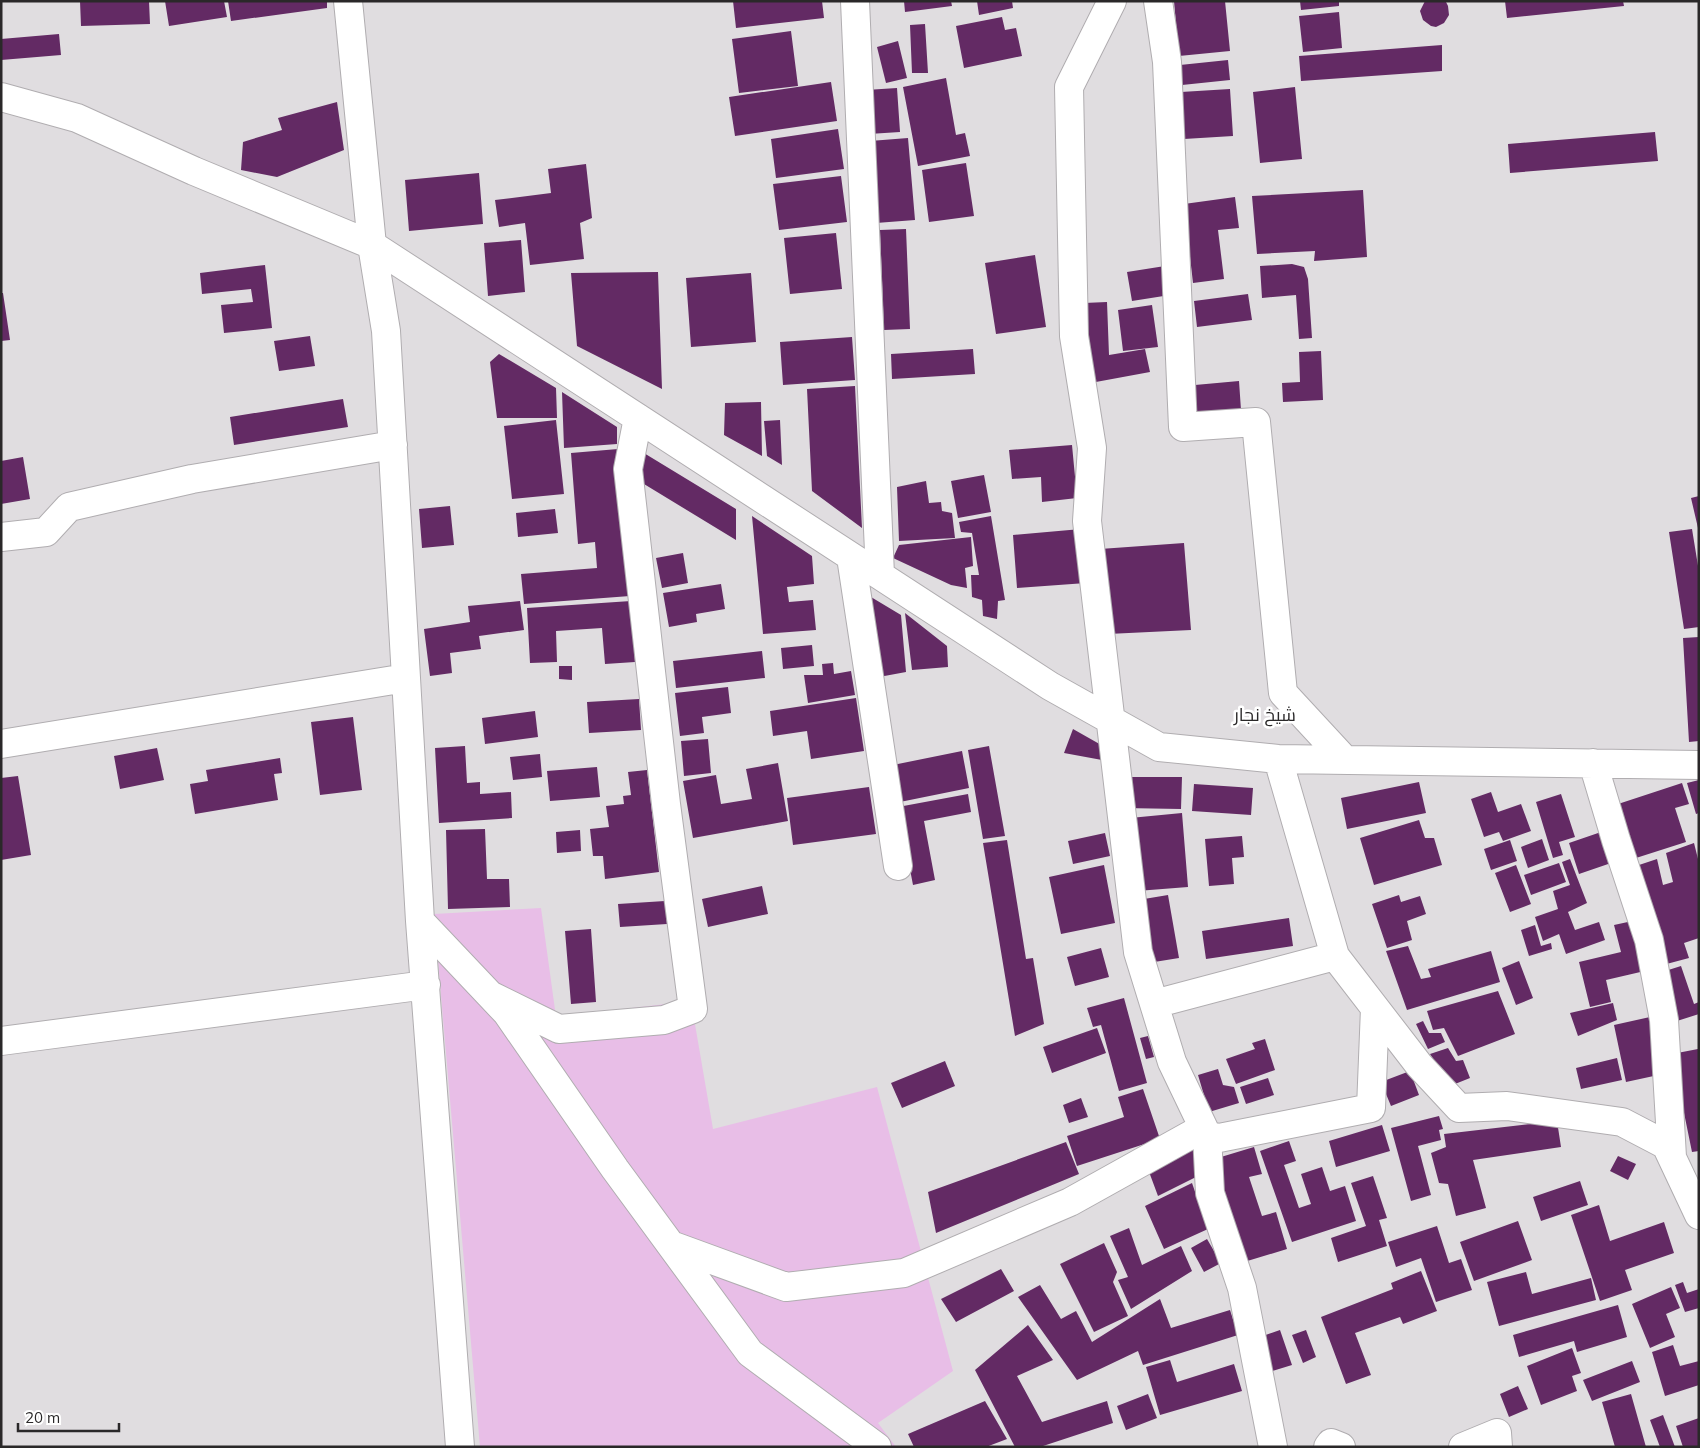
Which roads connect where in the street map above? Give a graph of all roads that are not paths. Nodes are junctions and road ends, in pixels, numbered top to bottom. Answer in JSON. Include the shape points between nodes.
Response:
{"nodes":[{"id":1,"x":348,"y":1,"type":"edge"},
{"id":2,"x":855,"y":1,"type":"edge"},
{"id":3,"x":1112,"y":1,"type":"edge"},
{"id":4,"x":1158,"y":1,"type":"edge"},
{"id":5,"x":1,"y":97,"type":"edge"},
{"id":6,"x":372,"y":245,"type":"junction"},
{"id":7,"x":638,"y":418,"type":"junction"},
{"id":8,"x":393,"y":445,"type":"junction"},
{"id":9,"x":1,"y":537,"type":"edge"},
{"id":10,"x":851,"y":557,"type":"junction"},
{"id":11,"x":880,"y":575,"type":"junction"},
{"id":12,"x":406,"y":678,"type":"junction"},
{"id":13,"x":1111,"y":720,"type":"junction"},
{"id":14,"x":1,"y":744,"type":"edge"},
{"id":15,"x":1278,"y":759,"type":"junction"},
{"id":16,"x":1345,"y":760,"type":"junction"},
{"id":17,"x":1593,"y":763,"type":"junction"},
{"id":18,"x":1699,"y":765,"type":"edge"},
{"id":19,"x":898,"y":866,"type":"dead end"},
{"id":20,"x":420,"y":921,"type":"junction"},
{"id":21,"x":1335,"y":956,"type":"junction"},
{"id":22,"x":426,"y":985,"type":"junction"},
{"id":23,"x":490,"y":995,"type":"junction"},
{"id":24,"x":1154,"y":1004,"type":"junction"},
{"id":25,"x":1375,"y":1008,"type":"junction"},
{"id":26,"x":1,"y":1041,"type":"edge"},
{"id":27,"x":1207,"y":1136,"type":"junction"},
{"id":28,"x":1672,"y":1157,"type":"junction"},
{"id":29,"x":1699,"y":1215,"type":"edge"},
{"id":30,"x":671,"y":1245,"type":"junction"},
{"id":31,"x":460,"y":1447,"type":"edge"},
{"id":32,"x":876,"y":1447,"type":"edge"},
{"id":33,"x":1274,"y":1447,"type":"edge"},
{"id":34,"x":1328,"y":1447,"type":"edge"},
{"id":35,"x":1341,"y":1447,"type":"edge"},
{"id":36,"x":1463,"y":1447,"type":"edge"},
{"id":37,"x":1498,"y":1447,"type":"edge"}],
"edges":[{"from":1,"to":6,"type":"street"},
{"from":2,"to":11,"type":"street"},
{"from":3,"to":13,"type":"street","via":[[1068,87],[1074,336],[1092,448],[1087,521]]},
{"from":4,"to":16,"type":"street","via":[[1167,62],[1183,427],[1256,422],[1283,692]]},
{"from":5,"to":6,"type":"street","via":[[77,118]]},
{"from":6,"to":7,"type":"street"},
{"from":6,"to":8,"type":"street","via":[[386,331]]},
{"from":7,"to":10,"type":"street"},
{"from":7,"to":23,"type":"street","via":[[628,469],[693,1009],[664,1020],[559,1029]]},
{"from":8,"to":9,"type":"street","via":[[192,479],[69,508],[46,532]]},
{"from":8,"to":12,"type":"street"},
{"from":10,"to":11,"type":"street"},
{"from":10,"to":19,"type":"street"},
{"from":11,"to":13,"type":"street","via":[[1050,686]]},
{"from":12,"to":14,"type":"street"},
{"from":12,"to":20,"type":"street"},
{"from":13,"to":15,"type":"street","via":[[1159,747]]},
{"from":13,"to":24,"type":"street","via":[[1138,952]]},
{"from":15,"to":16,"type":"street"},
{"from":15,"to":21,"type":"street"},
{"from":16,"to":17,"type":"street"},
{"from":17,"to":18,"type":"street"},
{"from":17,"to":28,"type":"street","via":[[1649,940],[1664,1020]]},
{"from":20,"to":22,"type":"street"},
{"from":20,"to":23,"type":"street"},
{"from":21,"to":24,"type":"street"},
{"from":21,"to":25,"type":"street"},
{"from":22,"to":26,"type":"street"},
{"from":22,"to":31,"type":"street"},
{"from":23,"to":30,"type":"street","via":[[507,1013]]},
{"from":24,"to":27,"type":"street","via":[[1172,1062]]},
{"from":25,"to":27,"type":"street","via":[[1372,1108],[1219,1138]]},
{"from":25,"to":28,"type":"street","via":[[1419,1065],[1460,1108],[1507,1106],[1622,1122],[1666,1145]]},
{"from":27,"to":30,"type":"street","via":[[1194,1133],[1070,1202],[904,1273],[786,1287]]},
{"from":27,"to":33,"type":"street","via":[[1210,1193],[1242,1288]]},
{"from":28,"to":29,"type":"street"},
{"from":30,"to":32,"type":"street","via":[[750,1353]]},
{"from":34,"to":35,"type":"street","via":[[1331,1443]]},
{"from":36,"to":37,"type":"street","via":[[1497,1433]]}]}
